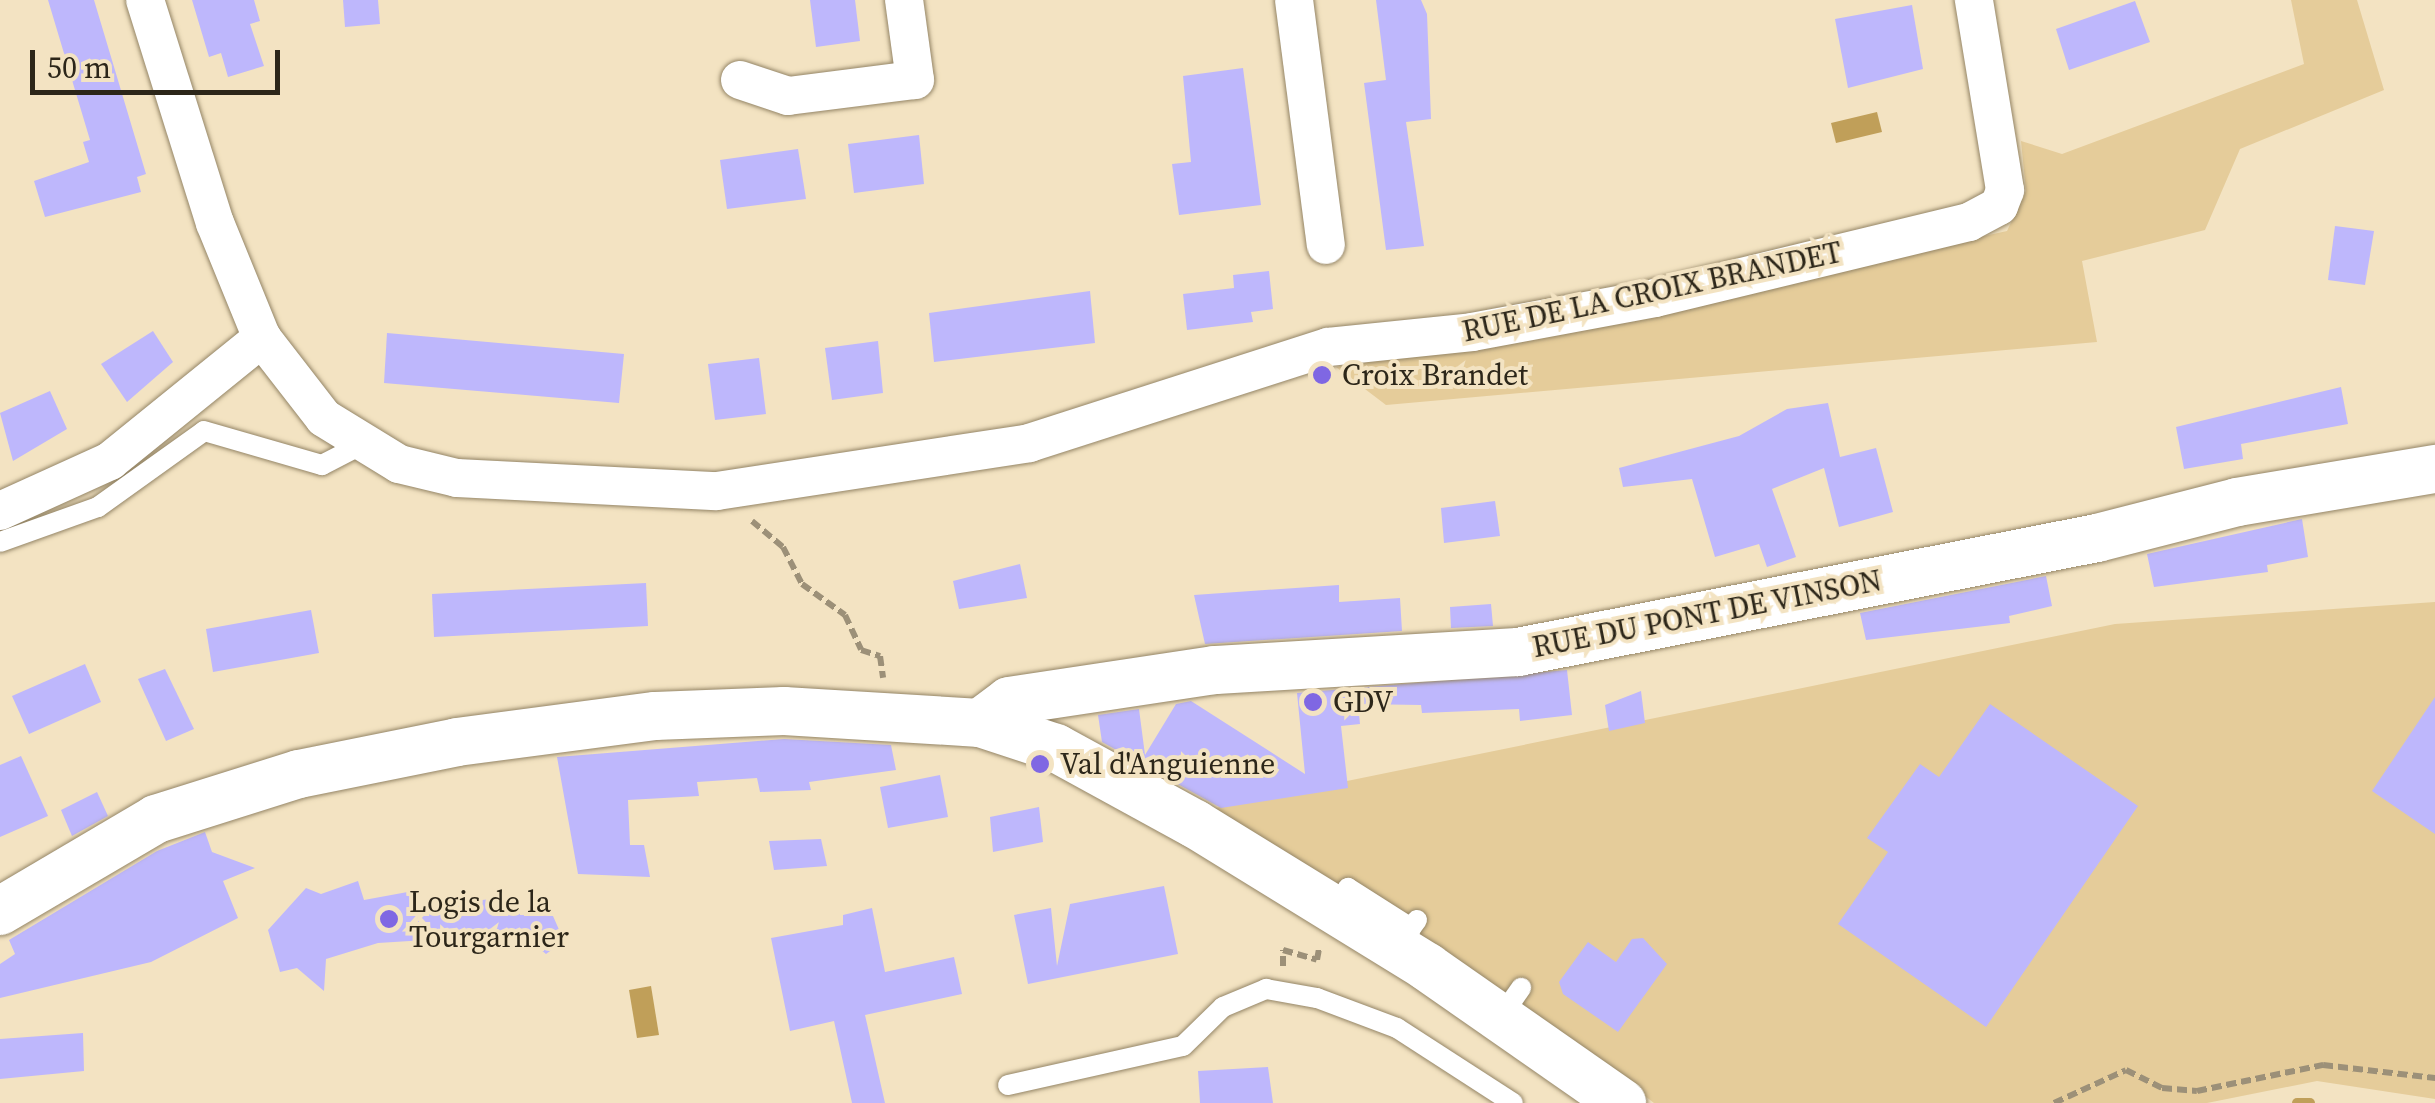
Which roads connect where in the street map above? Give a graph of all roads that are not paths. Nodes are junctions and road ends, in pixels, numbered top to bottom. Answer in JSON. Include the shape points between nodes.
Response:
{"nodes":[{"id":1,"x":146,"y":0,"type":"edge"},
{"id":2,"x":904,"y":0,"type":"edge"},
{"id":3,"x":1294,"y":0,"type":"edge"},
{"id":4,"x":1974,"y":0,"type":"edge"},
{"id":5,"x":740,"y":80,"type":"dead end"},
{"id":6,"x":1326,"y":245,"type":"dead end"},
{"id":7,"x":262,"y":338,"type":"junction"},
{"id":8,"x":361,"y":445,"type":"junction"},
{"id":9,"x":2435,"y":470,"type":"edge"},
{"id":10,"x":0,"y":511,"type":"edge"},
{"id":11,"x":0,"y":542,"type":"edge"},
{"id":12,"x":980,"y":724,"type":"junction"},
{"id":13,"x":1327,"y":906,"type":"junction"},
{"id":14,"x":0,"y":911,"type":"edge"},
{"id":15,"x":1417,"y":920,"type":"dead end"},
{"id":16,"x":1008,"y":1086,"type":"dead end"},
{"id":17,"x":1512,"y":1103,"type":"edge"},
{"id":18,"x":1622,"y":1103,"type":"edge"}],
"edges":[{"from":1,"to":7,"type":"street","name":"RUE DE LA CROIX BRANDET","via":[[215,222]]},
{"from":2,"to":5,"type":"street","via":[[914,80],[788,96]]},
{"from":3,"to":6,"type":"street"},
{"from":4,"to":8,"type":"street","name":"RUE DE LA CROIX BRANDET","via":[[2005,190],[1999,206],[1970,222],[1655,298],[1472,332],[1328,347],[1109,422],[888,469],[717,490],[629,490],[457,478]]},
{"from":7,"to":8,"type":"street","name":"RUE DE LA CROIX BRANDET","via":[[324,418]]},
{"from":7,"to":10,"type":"street","via":[[110,461]]},
{"from":8,"to":11,"type":"lane","via":[[322,465],[204,431],[98,507]]},
{"from":9,"to":12,"type":"street","name":"RUE DU PONT DE VINSON","via":[[2237,502],[2097,538],[1518,652],[1215,670],[1009,701]]},
{"from":12,"to":13,"type":"street","via":[[1104,770]]},
{"from":12,"to":14,"type":"street","via":[[766,712],[654,716],[457,742],[299,774],[156,819]]},
{"from":13,"to":15,"type":"lane","via":[[1348,888],[1411,928]]},
{"from":13,"to":18,"type":"street","via":[[1510,1003]]},
{"from":16,"to":17,"type":"lane","via":[[1183,1046],[1247,991],[1297,993],[1397,1028]]}]}
